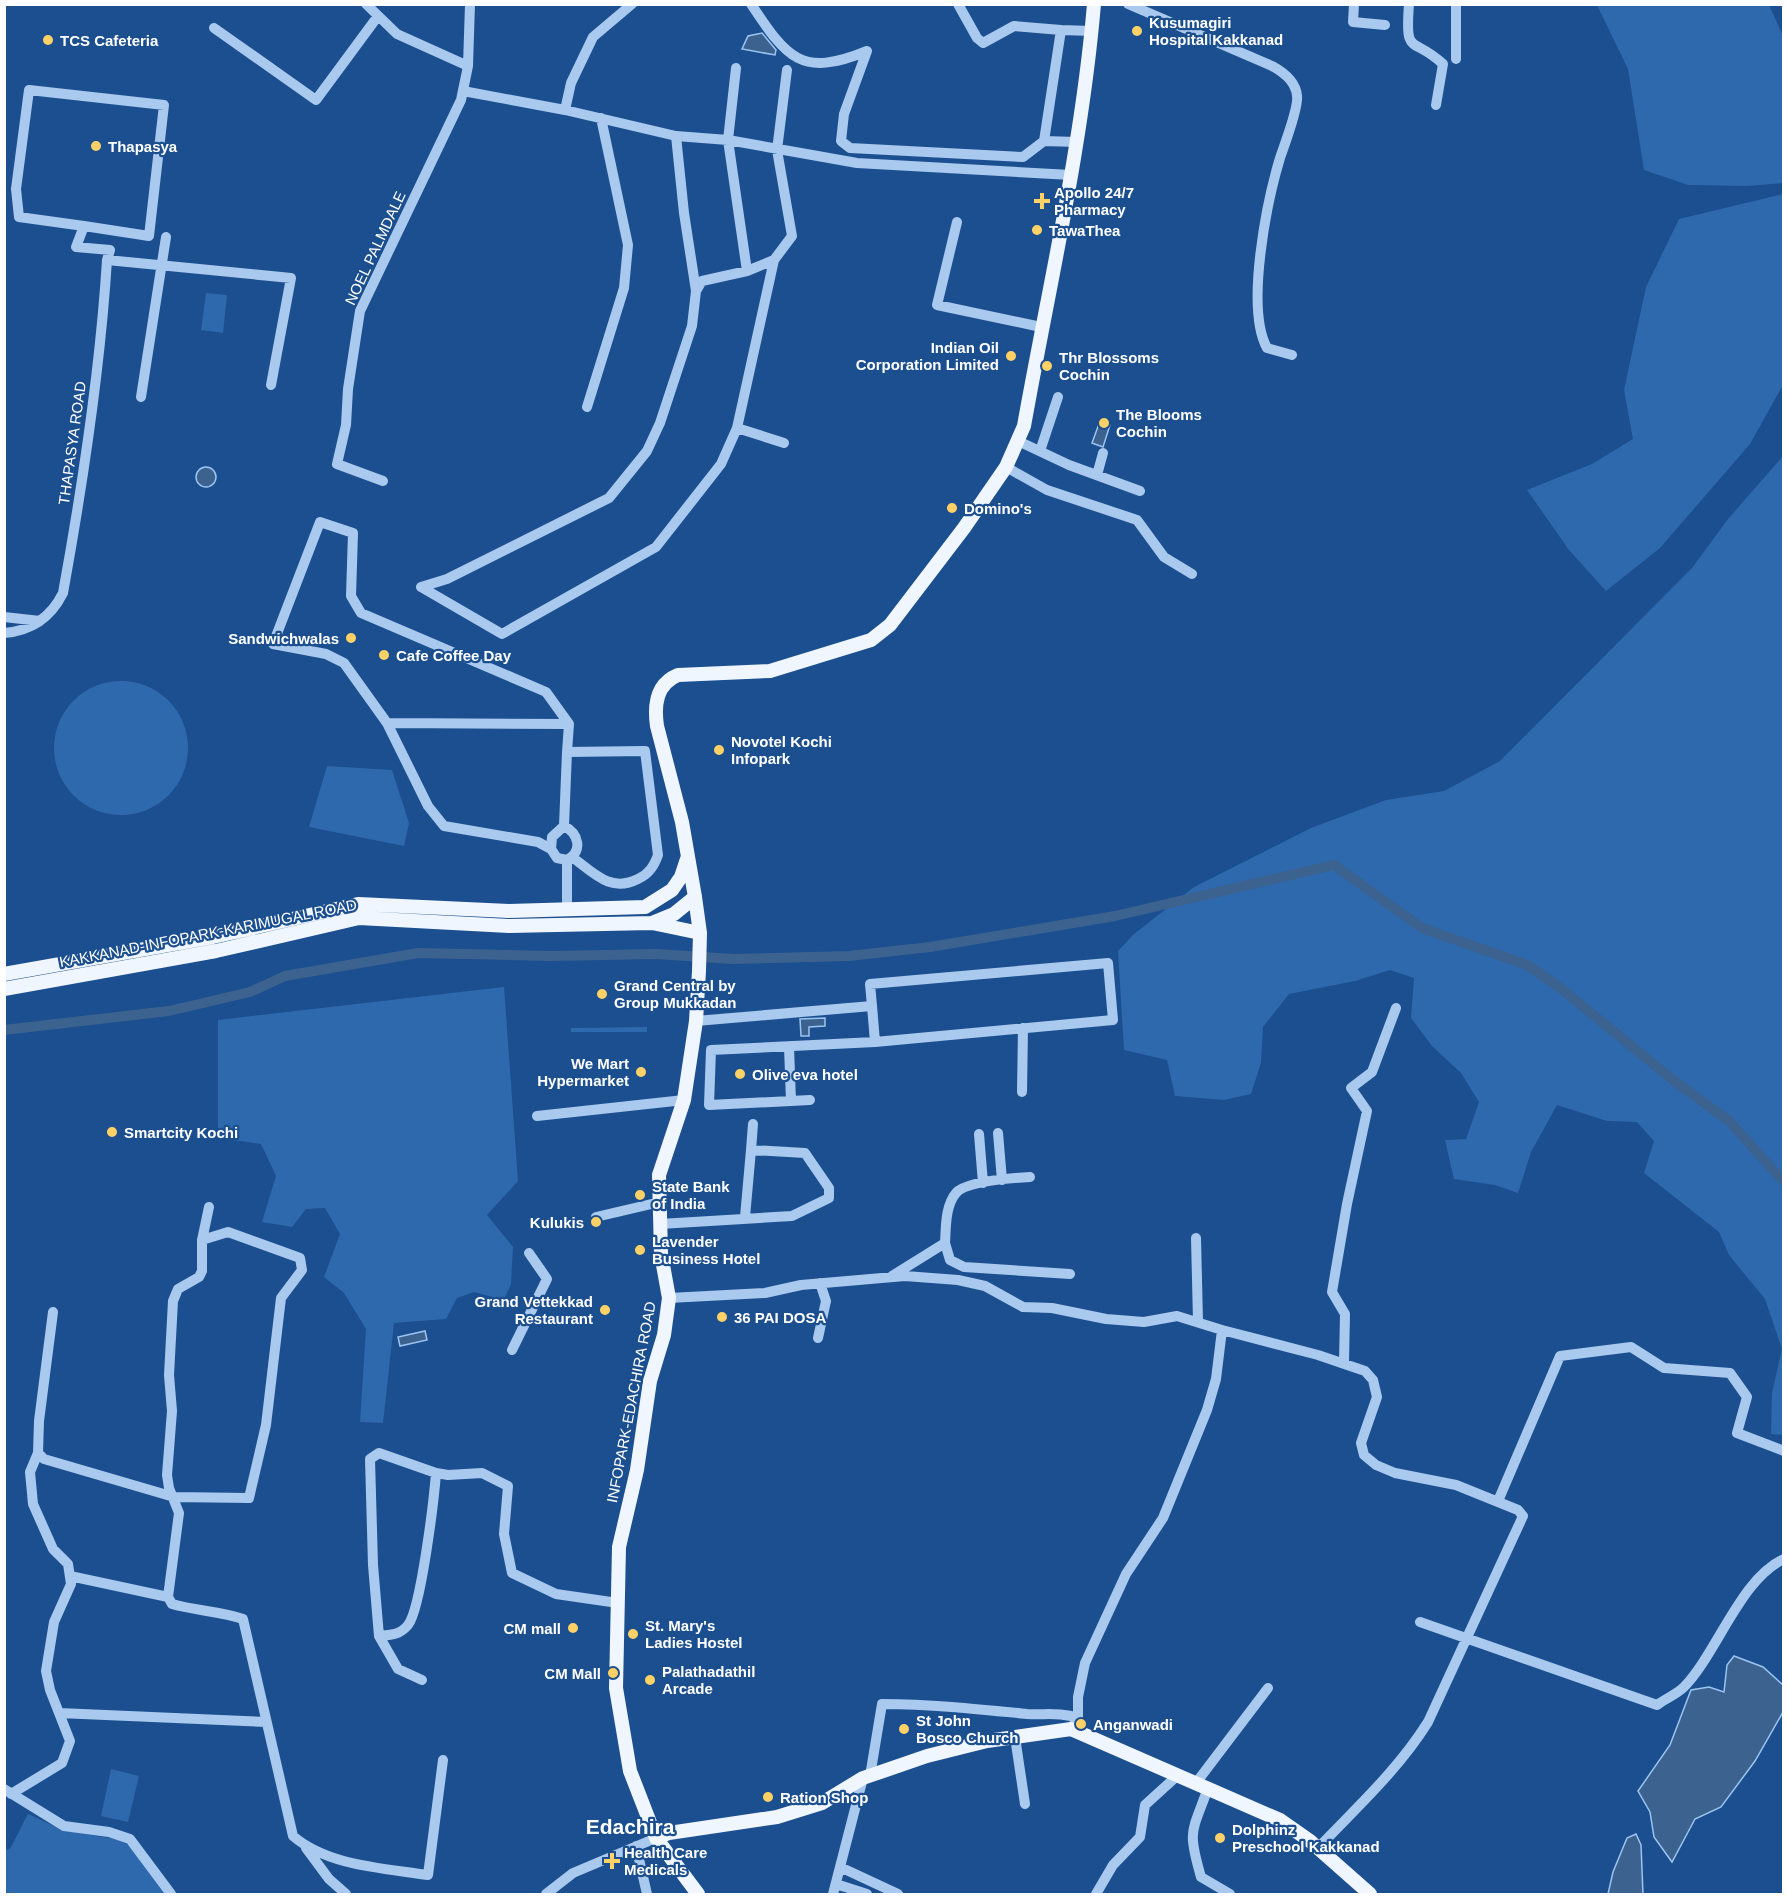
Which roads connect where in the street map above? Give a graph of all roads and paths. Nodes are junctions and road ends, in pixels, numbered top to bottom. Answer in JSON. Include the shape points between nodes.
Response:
{"nodes":[{"id":1,"x":366,"y":4,"type":"edge"},
{"id":2,"x":470,"y":4,"type":"edge"},
{"id":3,"x":632,"y":4,"type":"edge"},
{"id":4,"x":751,"y":4,"type":"edge"},
{"id":5,"x":958,"y":4,"type":"edge"},
{"id":6,"x":1095,"y":4,"type":"edge"},
{"id":7,"x":1128,"y":4,"type":"edge"},
{"id":8,"x":1354,"y":4,"type":"edge"},
{"id":9,"x":1409,"y":4,"type":"edge"},
{"id":10,"x":1456,"y":4,"type":"edge"},
{"id":11,"x":378,"y":16,"type":"junction"},
{"id":12,"x":1385,"y":25,"type":"dead end"},
{"id":13,"x":214,"y":28,"type":"dead end"},
{"id":14,"x":1061,"y":30,"type":"junction"},
{"id":15,"x":1092,"y":31,"type":"junction"},
{"id":16,"x":1456,"y":59,"type":"dead end"},
{"id":17,"x":468,"y":66,"type":"junction"},
{"id":18,"x":736,"y":68,"type":"dead end"},
{"id":19,"x":787,"y":70,"type":"dead end"},
{"id":20,"x":463,"y":91,"type":"junction"},
{"id":21,"x":1436,"y":105,"type":"dead end"},
{"id":22,"x":565,"y":110,"type":"junction"},
{"id":23,"x":601,"y":118,"type":"junction"},
{"id":24,"x":676,"y":136,"type":"junction"},
{"id":25,"x":728,"y":140,"type":"junction"},
{"id":26,"x":1044,"y":141,"type":"junction"},
{"id":27,"x":1077,"y":142,"type":"junction"},
{"id":28,"x":777,"y":150,"type":"junction"},
{"id":29,"x":1071,"y":175,"type":"junction"},
{"id":30,"x":957,"y":222,"type":"dead end"},
{"id":31,"x":84,"y":226,"type":"junction"},
{"id":32,"x":166,"y":237,"type":"dead end"},
{"id":33,"x":107,"y":260,"type":"junction"},
{"id":34,"x":774,"y":260,"type":"junction"},
{"id":35,"x":161,"y":266,"type":"junction"},
{"id":36,"x":747,"y":271,"type":"junction"},
{"id":37,"x":696,"y":291,"type":"junction"},
{"id":38,"x":1041,"y":327,"type":"junction"},
{"id":39,"x":1292,"y":355,"type":"dead end"},
{"id":40,"x":271,"y":385,"type":"dead end"},
{"id":41,"x":141,"y":397,"type":"dead end"},
{"id":42,"x":1058,"y":397,"type":"dead end"},
{"id":43,"x":587,"y":407,"type":"dead end"},
{"id":44,"x":737,"y":428,"type":"junction"},
{"id":45,"x":1018,"y":441,"type":"junction"},
{"id":46,"x":784,"y":443,"type":"dead end"},
{"id":47,"x":1040,"y":451,"type":"junction"},
{"id":48,"x":1103,"y":453,"type":"dead end"},
{"id":49,"x":1006,"y":467,"type":"junction"},
{"id":50,"x":1097,"y":475,"type":"junction"},
{"id":51,"x":383,"y":481,"type":"dead end"},
{"id":52,"x":1140,"y":491,"type":"dead end"},
{"id":53,"x":1192,"y":574,"type":"dead end"},
{"id":54,"x":4,"y":617,"type":"edge"},
{"id":55,"x":40,"y":621,"type":"junction"},
{"id":56,"x":4,"y":633,"type":"edge"},
{"id":57,"x":387,"y":723,"type":"junction"},
{"id":58,"x":569,"y":724,"type":"junction"},
{"id":59,"x":567,"y":752,"type":"junction"},
{"id":60,"x":564,"y":826,"type":"junction"},
{"id":61,"x":551,"y":849,"type":"junction"},
{"id":62,"x":687,"y":858,"type":"junction"},
{"id":63,"x":570,"y":859,"type":"junction"},
{"id":64,"x":695,"y":897,"type":"junction"},
{"id":65,"x":458,"y":908,"type":"junction"},
{"id":66,"x":567,"y":911,"type":"junction"},
{"id":67,"x":456,"y":922,"type":"junction"},
{"id":68,"x":652,"y":923,"type":"junction"},
{"id":69,"x":700,"y":935,"type":"junction"},
{"id":70,"x":4,"y":974,"type":"edge"},
{"id":71,"x":4,"y":989,"type":"edge"},
{"id":72,"x":872,"y":1006,"type":"junction"},
{"id":73,"x":1396,"y":1008,"type":"dead end"},
{"id":74,"x":696,"y":1022,"type":"junction"},
{"id":75,"x":1023,"y":1028,"type":"junction"},
{"id":76,"x":875,"y":1042,"type":"junction"},
{"id":77,"x":789,"y":1047,"type":"junction"},
{"id":78,"x":1022,"y":1092,"type":"dead end"},
{"id":79,"x":684,"y":1100,"type":"junction"},
{"id":80,"x":810,"y":1100,"type":"dead end"},
{"id":81,"x":791,"y":1101,"type":"junction"},
{"id":82,"x":537,"y":1116,"type":"dead end"},
{"id":83,"x":753,"y":1125,"type":"dead end"},
{"id":84,"x":999,"y":1133,"type":"dead end"},
{"id":85,"x":979,"y":1134,"type":"dead end"},
{"id":86,"x":750,"y":1150,"type":"junction"},
{"id":87,"x":1030,"y":1177,"type":"dead end"},
{"id":88,"x":1002,"y":1180,"type":"junction"},
{"id":89,"x":984,"y":1183,"type":"junction"},
{"id":90,"x":660,"y":1202,"type":"junction"},
{"id":91,"x":209,"y":1207,"type":"dead end"},
{"id":92,"x":596,"y":1217,"type":"dead end"},
{"id":93,"x":745,"y":1217,"type":"junction"},
{"id":94,"x":660,"y":1224,"type":"junction"},
{"id":95,"x":1196,"y":1238,"type":"dead end"},
{"id":96,"x":202,"y":1240,"type":"junction"},
{"id":97,"x":945,"y":1243,"type":"junction"},
{"id":98,"x":529,"y":1253,"type":"dead end"},
{"id":99,"x":1070,"y":1274,"type":"dead end"},
{"id":100,"x":891,"y":1276,"type":"junction"},
{"id":101,"x":820,"y":1283,"type":"junction"},
{"id":102,"x":669,"y":1298,"type":"junction"},
{"id":103,"x":53,"y":1312,"type":"dead end"},
{"id":104,"x":1198,"y":1321,"type":"junction"},
{"id":105,"x":1222,"y":1330,"type":"junction"},
{"id":106,"x":818,"y":1338,"type":"dead end"},
{"id":107,"x":512,"y":1350,"type":"dead end"},
{"id":108,"x":1344,"y":1362,"type":"junction"},
{"id":109,"x":1784,"y":1451,"type":"edge"},
{"id":110,"x":38,"y":1453,"type":"junction"},
{"id":111,"x":436,"y":1473,"type":"junction"},
{"id":112,"x":174,"y":1497,"type":"junction"},
{"id":113,"x":1498,"y":1501,"type":"junction"},
{"id":114,"x":1784,"y":1559,"type":"edge"},
{"id":115,"x":70,"y":1576,"type":"junction"},
{"id":116,"x":168,"y":1597,"type":"junction"},
{"id":117,"x":618,"y":1603,"type":"junction"},
{"id":118,"x":1420,"y":1622,"type":"dead end"},
{"id":119,"x":379,"y":1636,"type":"junction"},
{"id":120,"x":1468,"y":1637,"type":"junction"},
{"id":121,"x":422,"y":1680,"type":"dead end"},
{"id":122,"x":1268,"y":1688,"type":"dead end"},
{"id":123,"x":59,"y":1713,"type":"junction"},
{"id":124,"x":266,"y":1722,"type":"junction"},
{"id":125,"x":1074,"y":1724,"type":"junction"},
{"id":126,"x":1015,"y":1737,"type":"junction"},
{"id":127,"x":443,"y":1760,"type":"dead end"},
{"id":128,"x":1178,"y":1775,"type":"junction"},
{"id":129,"x":866,"y":1777,"type":"junction"},
{"id":130,"x":1202,"y":1786,"type":"junction"},
{"id":131,"x":8,"y":1791,"type":"edge"},
{"id":132,"x":1025,"y":1804,"type":"dead end"},
{"id":133,"x":656,"y":1838,"type":"junction"},
{"id":134,"x":636,"y":1846,"type":"junction"},
{"id":135,"x":306,"y":1848,"type":"junction"},
{"id":136,"x":1318,"y":1848,"type":"junction"},
{"id":137,"x":840,"y":1867,"type":"junction"},
{"id":138,"x":835,"y":1889,"type":"edge"},
{"id":139,"x":171,"y":1894,"type":"edge"},
{"id":140,"x":346,"y":1894,"type":"edge"},
{"id":141,"x":546,"y":1894,"type":"edge"},
{"id":142,"x":647,"y":1894,"type":"edge"},
{"id":143,"x":698,"y":1894,"type":"edge"},
{"id":144,"x":867,"y":1894,"type":"edge"},
{"id":145,"x":898,"y":1894,"type":"edge"},
{"id":146,"x":1096,"y":1894,"type":"edge"},
{"id":147,"x":1230,"y":1894,"type":"edge"},
{"id":148,"x":1370,"y":1894,"type":"edge"}],
"edges":[{"from":1,"to":11,"type":"street"},
{"from":2,"to":17,"type":"street","name":"NOEL PALMDALE"},
{"from":3,"to":22,"type":"street","via":[[593,37],[571,83]]},
{"from":4,"to":26,"type":"street","via":[[779,46],[807,64],[839,63],[867,51],[844,114],[841,141],[850,148],[1023,158]]},
{"from":5,"to":14,"type":"street","via":[[983,43],[1014,26]]},
{"from":6,"to":15,"type":"main road"},
{"from":7,"to":39,"type":"street","via":[[1272,66],[1292,83],[1298,97],[1264,230],[1258,322],[1267,348]]},
{"from":8,"to":12,"type":"street","via":[[1353,22]]},
{"from":9,"to":21,"type":"street","via":[[1410,42],[1443,64]]},
{"from":10,"to":16,"type":"street"},
{"from":11,"to":13,"type":"street","via":[[316,100]]},
{"from":11,"to":17,"type":"street","via":[[397,34]]},
{"from":14,"to":15,"type":"street"},
{"from":14,"to":26,"type":"street"},
{"from":15,"to":27,"type":"main road"},
{"from":17,"to":20,"type":"street","name":"NOEL PALMDALE"},
{"from":18,"to":25,"type":"street"},
{"from":19,"to":28,"type":"street"},
{"from":20,"to":22,"type":"street"},
{"from":20,"to":51,"type":"street","name":"NOEL PALMDALE","via":[[439,150],[360,311],[346,425],[337,464]]},
{"from":22,"to":23,"type":"street"},
{"from":23,"to":24,"type":"street"},
{"from":23,"to":43,"type":"street","via":[[628,245],[624,288]]},
{"from":24,"to":25,"type":"street"},
{"from":24,"to":37,"type":"street"},
{"from":25,"to":28,"type":"street"},
{"from":25,"to":36,"type":"street"},
{"from":26,"to":27,"type":"street"},
{"from":27,"to":29,"type":"main road"},
{"from":28,"to":29,"type":"street","via":[[857,163]]},
{"from":28,"to":34,"type":"street","via":[[792,236]]},
{"from":29,"to":38,"type":"main road"},
{"from":30,"to":38,"type":"street","via":[[936,304]]},
{"from":31,"to":31,"type":"street","via":[[19,217],[16,189],[29,90],[164,105],[149,236]]},
{"from":31,"to":33,"type":"street","via":[[76,247],[110,250]]},
{"from":32,"to":35,"type":"street"},
{"from":33,"to":35,"type":"street"},
{"from":33,"to":55,"type":"street","name":"THAPASYA ROAD","via":[[101,344],[82,489],[63,593],[56,608]]},
{"from":34,"to":36,"type":"street"},
{"from":34,"to":44,"type":"street"},
{"from":35,"to":40,"type":"street","via":[[291,278]]},
{"from":35,"to":41,"type":"street"},
{"from":36,"to":37,"type":"street","via":[[702,281]]},
{"from":37,"to":44,"type":"street","via":[[692,326],[660,423],[647,451],[609,498],[447,579],[421,587],[502,634],[656,547],[721,464]]},
{"from":38,"to":45,"type":"main road"},
{"from":42,"to":47,"type":"street"},
{"from":44,"to":46,"type":"street"},
{"from":45,"to":47,"type":"street"},
{"from":45,"to":49,"type":"main road"},
{"from":47,"to":50,"type":"street"},
{"from":48,"to":50,"type":"street"},
{"from":49,"to":53,"type":"street","via":[[1047,490],[1137,519],[1164,557]]},
{"from":49,"to":62,"type":"main road","via":[[923,584],[890,626],[871,640],[783,669],[678,675],[661,687],[655,712],[657,726],[682,822]]},
{"from":50,"to":52,"type":"street"},
{"from":54,"to":55,"type":"street"},
{"from":55,"to":56,"type":"street","name":"THAPASYA ROAD","via":[[22,631]]},
{"from":57,"to":58,"type":"street"},
{"from":57,"to":58,"type":"street","via":[[344,663],[326,654],[273,644],[320,522],[352,533],[351,596],[360,613],[546,692]]},
{"from":57,"to":61,"type":"street","via":[[428,806],[444,826],[512,836]]},
{"from":58,"to":59,"type":"street"},
{"from":59,"to":60,"type":"street"},
{"from":59,"to":63,"type":"street","via":[[645,751],[658,855],[654,866],[626,885],[601,879]]},
{"from":60,"to":61,"type":"street","via":[[552,837]]},
{"from":60,"to":63,"type":"street","via":[[574,831],[578,839]]},
{"from":61,"to":63,"type":"street","via":[[557,858]]},
{"from":62,"to":64,"type":"main road"},
{"from":62,"to":66,"type":"main road","name":"KAKKANAD-INFOPARK-KARIMUGAL ROAD","via":[[672,890],[645,907]]},
{"from":63,"to":66,"type":"street"},
{"from":64,"to":68,"type":"main road","name":"KAKKANAD-INFOPARK-KARIMUGAL ROAD","via":[[674,914]]},
{"from":64,"to":69,"type":"main road","name":"INFOPARK-EDACHIRA ROAD"},
{"from":65,"to":66,"type":"main road","name":"KAKKANAD-INFOPARK-KARIMUGAL ROAD"},
{"from":65,"to":67,"type":"main road"},
{"from":65,"to":70,"type":"main road","name":"KAKKANAD-INFOPARK-KARIMUGAL ROAD","via":[[338,906],[213,937]]},
{"from":67,"to":68,"type":"main road","name":"KAKKANAD-INFOPARK-KARIMUGAL ROAD","via":[[509,926]]},
{"from":67,"to":71,"type":"main road","name":"KAKKANAD-INFOPARK-KARIMUGAL ROAD","via":[[371,918],[340,921],[216,951]]},
{"from":68,"to":69,"type":"main road"},
{"from":69,"to":74,"type":"main road","name":"INFOPARK-EDACHIRA ROAD"},
{"from":72,"to":74,"type":"street"},
{"from":72,"to":75,"type":"street","via":[[870,984],[1108,963],[1113,1020]]},
{"from":72,"to":76,"type":"street"},
{"from":73,"to":108,"type":"street","via":[[1372,1072],[1351,1088],[1367,1111],[1332,1292],[1345,1314]]},
{"from":74,"to":79,"type":"main road","name":"INFOPARK-EDACHIRA ROAD"},
{"from":75,"to":76,"type":"street"},
{"from":75,"to":78,"type":"street"},
{"from":76,"to":77,"type":"street"},
{"from":77,"to":81,"type":"street"},
{"from":77,"to":81,"type":"street","via":[[711,1050],[709,1105]]},
{"from":79,"to":82,"type":"street"},
{"from":79,"to":90,"type":"main road","name":"INFOPARK-EDACHIRA ROAD","via":[[659,1175]]},
{"from":80,"to":81,"type":"street"},
{"from":83,"to":86,"type":"street"},
{"from":84,"to":88,"type":"street"},
{"from":85,"to":89,"type":"street"},
{"from":86,"to":93,"type":"street"},
{"from":86,"to":93,"type":"street","via":[[805,1153],[829,1188],[829,1198],[792,1216]]},
{"from":87,"to":88,"type":"street"},
{"from":88,"to":89,"type":"street"},
{"from":89,"to":97,"type":"street","via":[[956,1192],[948,1211]]},
{"from":90,"to":92,"type":"street"},
{"from":90,"to":94,"type":"main road","name":"INFOPARK-EDACHIRA ROAD"},
{"from":91,"to":96,"type":"street"},
{"from":93,"to":94,"type":"street"},
{"from":94,"to":102,"type":"main road","name":"INFOPARK-EDACHIRA ROAD"},
{"from":95,"to":104,"type":"street"},
{"from":96,"to":112,"type":"street","via":[[199,1277],[178,1289],[173,1300],[167,1475]]},
{"from":96,"to":112,"type":"street","via":[[228,1232],[300,1258],[302,1270],[281,1298],[266,1425],[249,1498]]},
{"from":97,"to":99,"type":"street","via":[[950,1260],[964,1267]]},
{"from":97,"to":100,"type":"street"},
{"from":98,"to":107,"type":"street","via":[[547,1280]]},
{"from":100,"to":101,"type":"street"},
{"from":100,"to":104,"type":"street","via":[[985,1286],[1023,1307],[1052,1308],[1123,1321],[1151,1322],[1177,1316]]},
{"from":101,"to":102,"type":"street","via":[[765,1293]]},
{"from":101,"to":106,"type":"street","via":[[826,1301]]},
{"from":102,"to":117,"type":"main road","name":"INFOPARK-EDACHIRA ROAD","via":[[619,1547]]},
{"from":103,"to":110,"type":"street"},
{"from":104,"to":105,"type":"street"},
{"from":105,"to":108,"type":"street"},
{"from":105,"to":125,"type":"street","via":[[1208,1410],[1160,1524],[1126,1574],[1085,1663]]},
{"from":108,"to":113,"type":"street","via":[[1369,1375],[1377,1397],[1361,1443],[1364,1455],[1395,1473],[1456,1485]]},
{"from":109,"to":113,"type":"street","via":[[1737,1434],[1747,1396],[1730,1373],[1664,1368],[1631,1347],[1560,1356]]},
{"from":110,"to":112,"type":"street","via":[[44,1459]]},
{"from":110,"to":115,"type":"street","via":[[30,1472],[33,1504],[53,1549],[68,1564]]},
{"from":111,"to":117,"type":"street","via":[[482,1473],[508,1486],[504,1534],[512,1573],[556,1594]]},
{"from":111,"to":119,"type":"street","via":[[409,1624],[397,1634]]},
{"from":111,"to":119,"type":"street","via":[[379,1454],[370,1459]]},
{"from":112,"to":116,"type":"street","via":[[179,1513]]},
{"from":113,"to":120,"type":"street","via":[[1518,1509],[1523,1516]]},
{"from":114,"to":120,"type":"street","via":[[1772,1564],[1742,1600],[1684,1687],[1657,1705]]},
{"from":115,"to":116,"type":"street"},
{"from":115,"to":123,"type":"street","via":[[71,1584],[54,1622],[46,1671]]},
{"from":116,"to":124,"type":"street","via":[[172,1604],[204,1612],[225,1612],[243,1619]]},
{"from":117,"to":133,"type":"main road","name":"INFOPARK-EDACHIRA ROAD","via":[[616,1688],[622,1732],[630,1771]]},
{"from":118,"to":120,"type":"street"},
{"from":119,"to":121,"type":"street","via":[[398,1669]]},
{"from":120,"to":136,"type":"street","via":[[1412,1748]]},
{"from":122,"to":130,"type":"street"},
{"from":123,"to":124,"type":"street"},
{"from":123,"to":131,"type":"street","via":[[70,1741],[62,1763]]},
{"from":124,"to":135,"type":"street","via":[[292,1836]]},
{"from":125,"to":126,"type":"main road"},
{"from":125,"to":128,"type":"main road"},
{"from":125,"to":129,"type":"street","via":[[1065,1713],[1046,1716],[968,1706],[882,1704]]},
{"from":126,"to":129,"type":"main road","via":[[927,1756]]},
{"from":126,"to":132,"type":"street"},
{"from":127,"to":135,"type":"street","via":[[428,1875],[352,1863]]},
{"from":128,"to":130,"type":"main road"},
{"from":128,"to":146,"type":"street","via":[[1145,1805],[1140,1837],[1113,1865]]},
{"from":129,"to":133,"type":"main road","via":[[822,1803],[777,1817]]},
{"from":129,"to":137,"type":"street"},
{"from":130,"to":136,"type":"main road","via":[[1280,1820]]},
{"from":130,"to":147,"type":"street","via":[[1191,1836],[1194,1854],[1201,1877]]},
{"from":131,"to":139,"type":"street","via":[[64,1827],[110,1832],[130,1839]]},
{"from":133,"to":134,"type":"street"},
{"from":133,"to":143,"type":"main road","name":"INFOPARK-EDACHIRA ROAD"},
{"from":134,"to":141,"type":"street","via":[[573,1873]]},
{"from":134,"to":142,"type":"street"},
{"from":135,"to":140,"type":"street"},
{"from":136,"to":148,"type":"main road"},
{"from":137,"to":138,"type":"street"},
{"from":137,"to":145,"type":"street"},
{"from":138,"to":144,"type":"street"}]}
